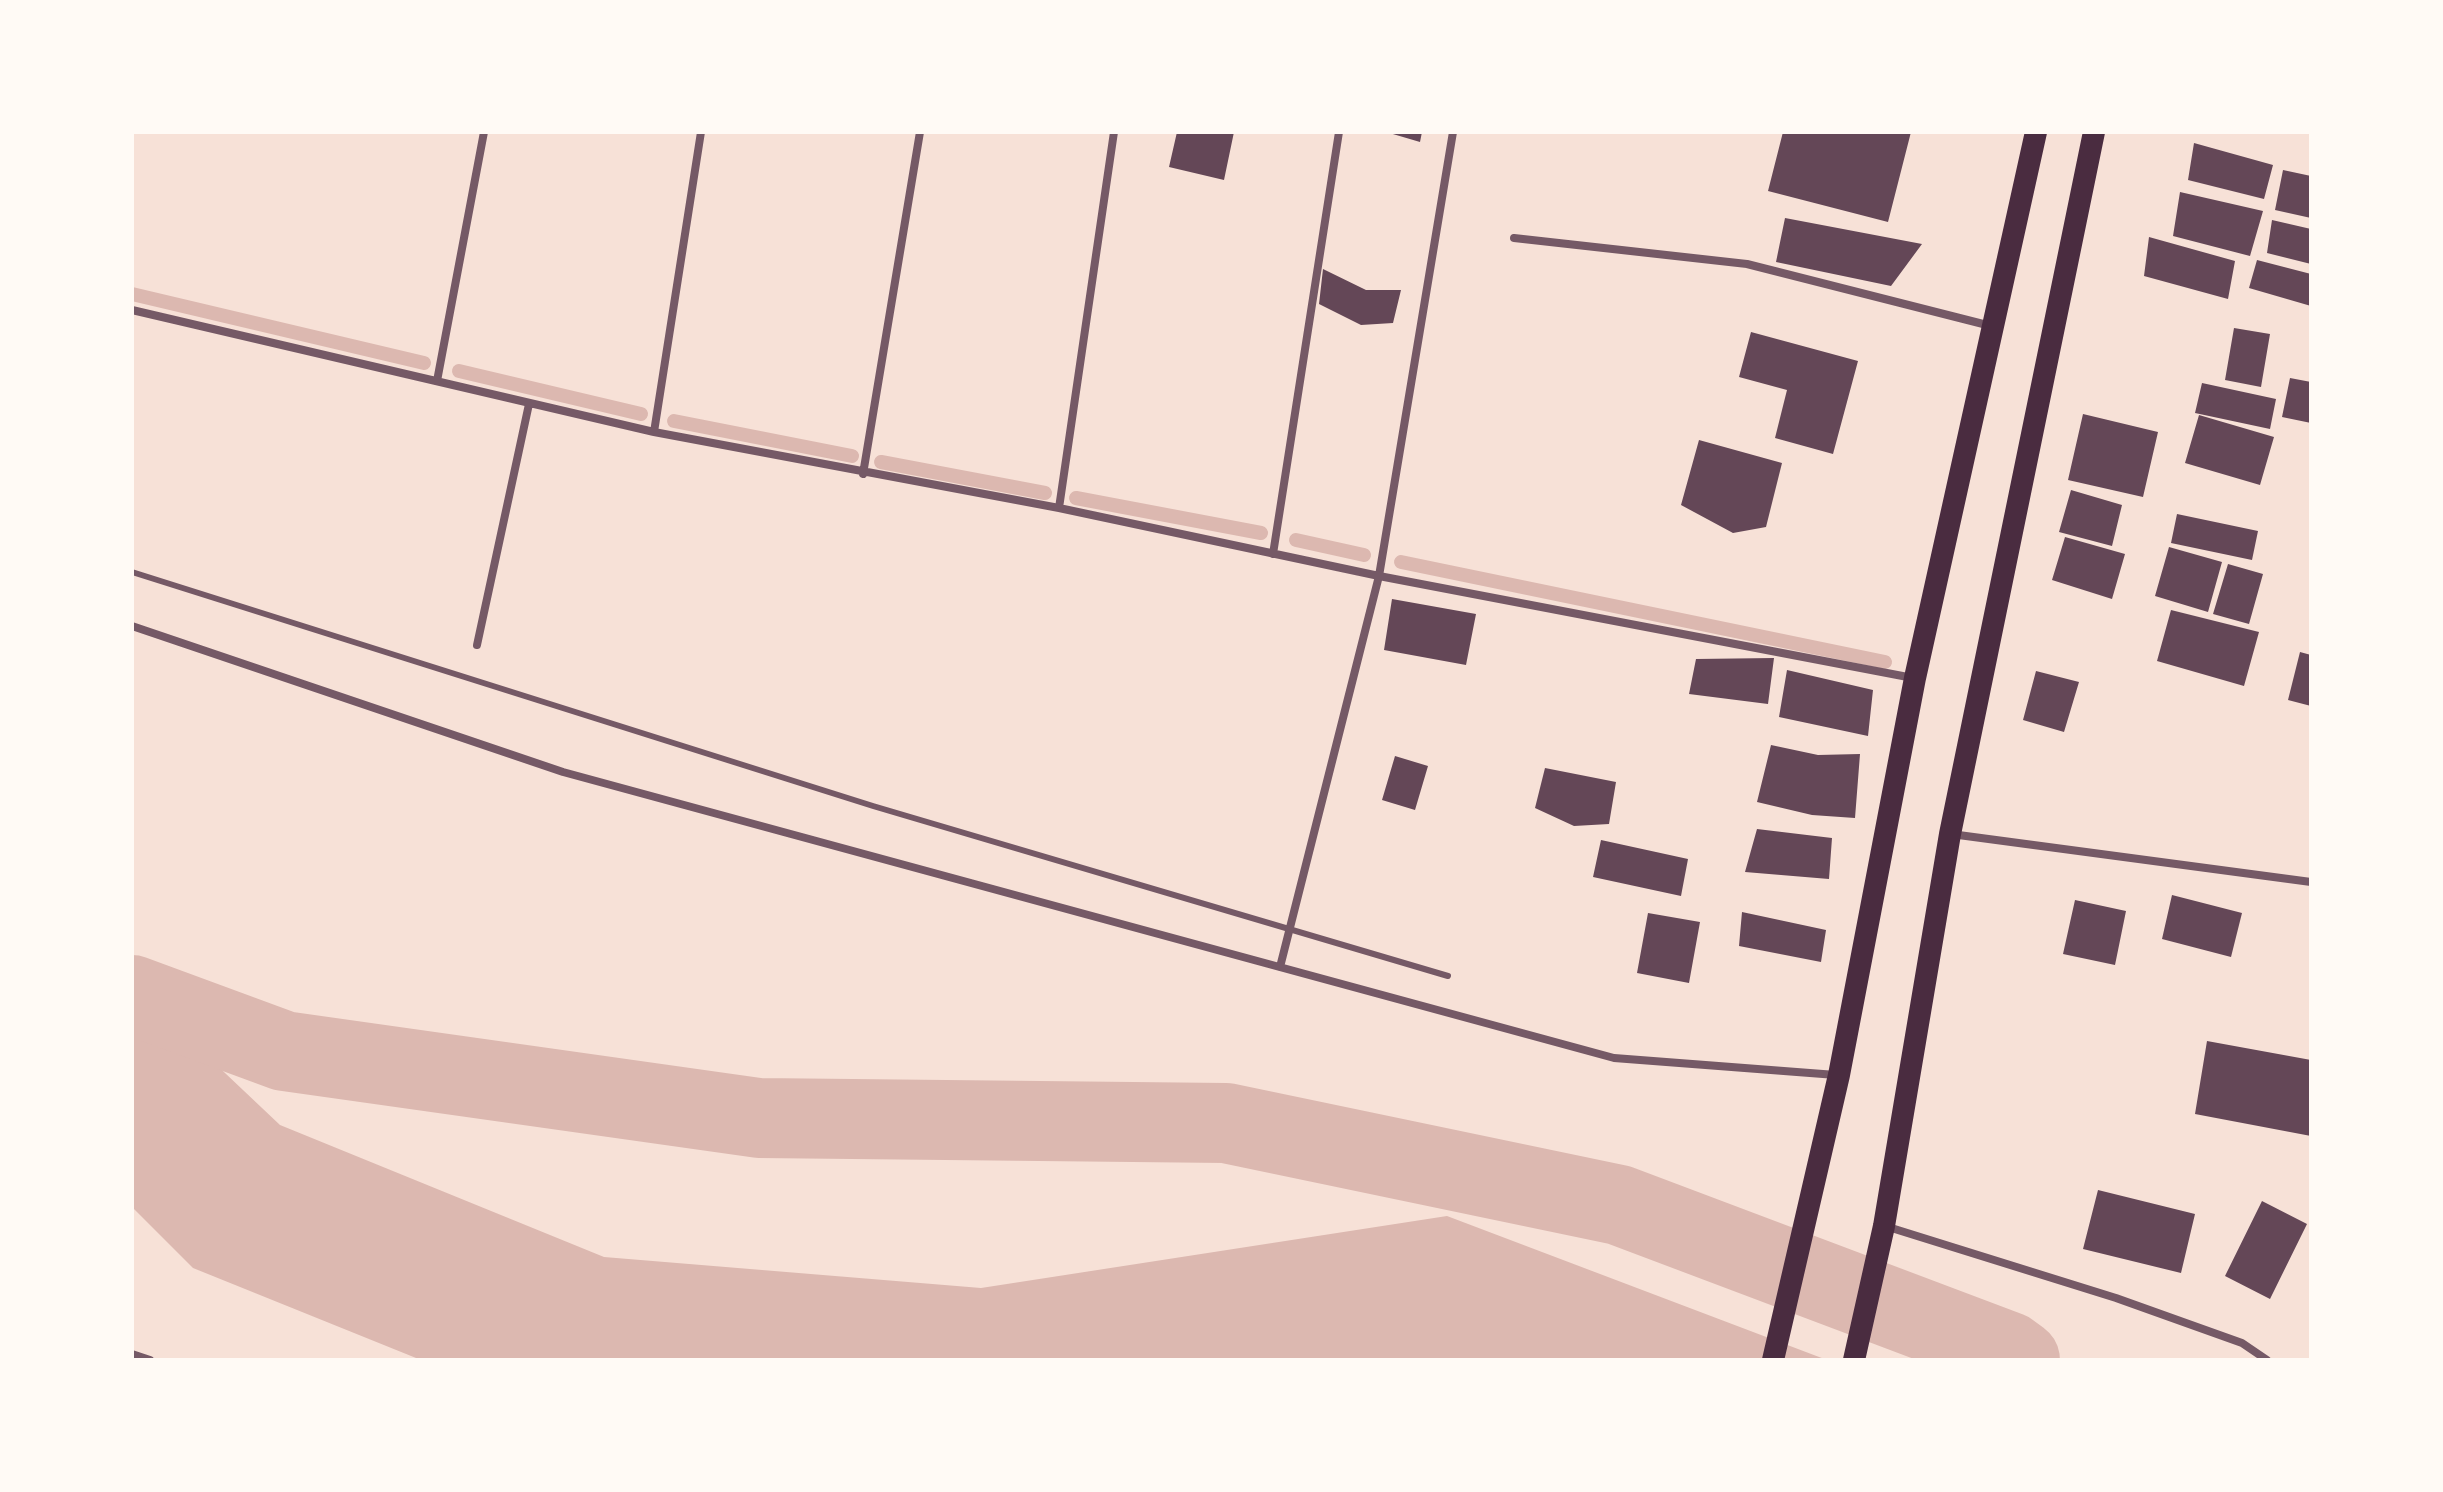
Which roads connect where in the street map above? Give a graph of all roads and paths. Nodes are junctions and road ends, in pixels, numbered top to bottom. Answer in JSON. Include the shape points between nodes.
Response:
{"nodes":[{"id":1,"x":484,"y":132,"type":"edge"},
{"id":2,"x":701,"y":132,"type":"edge"},
{"id":3,"x":920,"y":132,"type":"edge"},
{"id":4,"x":1114,"y":132,"type":"edge"},
{"id":5,"x":1339,"y":132,"type":"edge"},
{"id":6,"x":1453,"y":132,"type":"edge"},
{"id":7,"x":2036,"y":132,"type":"edge"},
{"id":8,"x":2094,"y":132,"type":"edge"},
{"id":9,"x":1514,"y":238,"type":"dead end"},
{"id":10,"x":132,"y":310,"type":"edge"},
{"id":11,"x":1992,"y":326,"type":"junction"},
{"id":12,"x":437,"y":381,"type":"junction"},
{"id":13,"x":529,"y":404,"type":"junction"},
{"id":14,"x":654,"y":432,"type":"junction"},
{"id":15,"x":863,"y":474,"type":"junction"},
{"id":16,"x":1059,"y":508,"type":"junction"},
{"id":17,"x":1273,"y":554,"type":"junction"},
{"id":18,"x":132,"y":572,"type":"edge"},
{"id":19,"x":1379,"y":576,"type":"junction"},
{"id":20,"x":132,"y":626,"type":"edge"},
{"id":21,"x":477,"y":645,"type":"dead end"},
{"id":22,"x":1915,"y":678,"type":"junction"},
{"id":23,"x":1950,"y":834,"type":"junction"},
{"id":24,"x":2311,"y":882,"type":"edge"},
{"id":25,"x":1290,"y":929,"type":"junction"},
{"id":26,"x":1280,"y":967,"type":"junction"},
{"id":27,"x":1448,"y":976,"type":"dead end"},
{"id":28,"x":1839,"y":1075,"type":"junction"},
{"id":29,"x":1884,"y":1226,"type":"junction"},
{"id":30,"x":132,"y":1354,"type":"edge"},
{"id":31,"x":150,"y":1360,"type":"edge"},
{"id":32,"x":1773,"y":1360,"type":"edge"},
{"id":33,"x":1854,"y":1360,"type":"edge"},
{"id":34,"x":2267,"y":1360,"type":"edge"}],
"edges":[{"from":1,"to":12,"type":"street"},
{"from":2,"to":14,"type":"street"},
{"from":3,"to":15,"type":"street"},
{"from":4,"to":16,"type":"street"},
{"from":5,"to":17,"type":"street"},
{"from":6,"to":19,"type":"street"},
{"from":7,"to":11,"type":"highway"},
{"from":8,"to":23,"type":"highway"},
{"from":9,"to":11,"type":"street","via":[[1747,264]]},
{"from":10,"to":12,"type":"street"},
{"from":11,"to":22,"type":"highway"},
{"from":12,"to":13,"type":"street"},
{"from":13,"to":14,"type":"street"},
{"from":13,"to":21,"type":"street"},
{"from":14,"to":15,"type":"street"},
{"from":15,"to":16,"type":"street"},
{"from":16,"to":17,"type":"street"},
{"from":17,"to":19,"type":"street"},
{"from":18,"to":25,"type":"lane","via":[[873,806]]},
{"from":19,"to":22,"type":"street"},
{"from":19,"to":25,"type":"street"},
{"from":20,"to":26,"type":"street","via":[[563,772]]},
{"from":22,"to":28,"type":"highway"},
{"from":23,"to":24,"type":"street"},
{"from":23,"to":29,"type":"highway"},
{"from":25,"to":26,"type":"street"},
{"from":25,"to":27,"type":"lane"},
{"from":26,"to":28,"type":"street","via":[[1614,1058]]},
{"from":28,"to":32,"type":"highway"},
{"from":29,"to":33,"type":"highway"},
{"from":29,"to":34,"type":"street","via":[[2130,1303],[2242,1343]]},
{"from":30,"to":31,"type":"street"}]}
